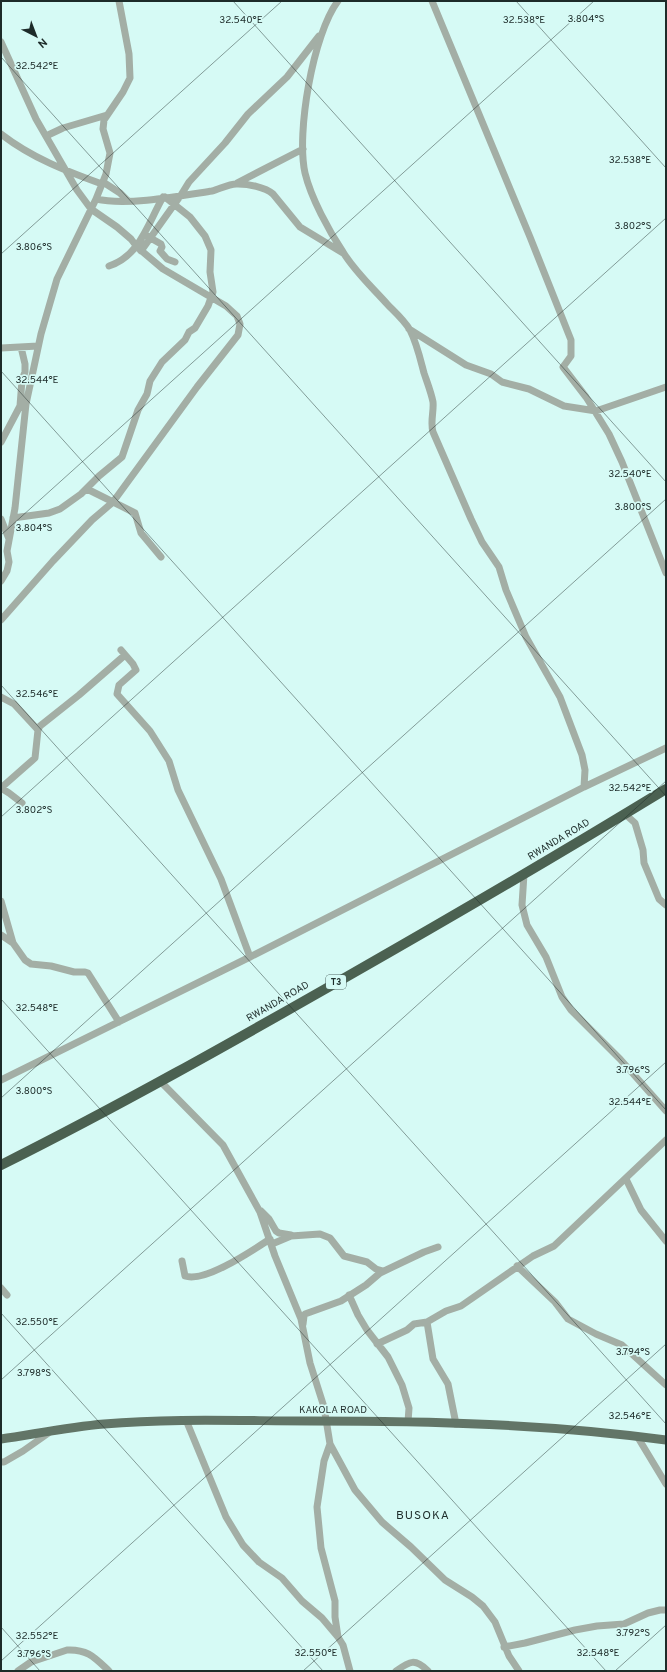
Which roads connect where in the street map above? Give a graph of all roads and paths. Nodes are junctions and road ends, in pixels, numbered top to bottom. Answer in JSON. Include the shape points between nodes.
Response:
{"nodes":[{"id":1,"x":119,"y":1,"type":"edge"},
{"id":2,"x":338,"y":1,"type":"edge"},
{"id":3,"x":432,"y":1,"type":"edge"},
{"id":4,"x":324,"y":30,"type":"junction"},
{"id":5,"x":1,"y":42,"type":"edge"},
{"id":6,"x":106,"y":115,"type":"junction"},
{"id":7,"x":1,"y":134,"type":"edge"},
{"id":8,"x":46,"y":136,"type":"junction"},
{"id":9,"x":303,"y":149,"type":"junction"},
{"id":10,"x":67,"y":171,"type":"junction"},
{"id":11,"x":103,"y":183,"type":"junction"},
{"id":12,"x":237,"y":183,"type":"junction"},
{"id":13,"x":181,"y":195,"type":"junction"},
{"id":14,"x":164,"y":197,"type":"junction"},
{"id":15,"x":96,"y":199,"type":"junction"},
{"id":16,"x":128,"y":201,"type":"junction"},
{"id":17,"x":174,"y":205,"type":"junction"},
{"id":18,"x":91,"y":209,"type":"junction"},
{"id":19,"x":147,"y":236,"type":"junction"},
{"id":20,"x":139,"y":249,"type":"junction"},
{"id":21,"x":343,"y":253,"type":"junction"},
{"id":22,"x":174,"y":262,"type":"dead end"},
{"id":23,"x":109,"y":266,"type":"dead end"},
{"id":24,"x":212,"y":297,"type":"junction"},
{"id":25,"x":409,"y":329,"type":"junction"},
{"id":26,"x":38,"y":346,"type":"junction"},
{"id":27,"x":21,"y":347,"type":"junction"},
{"id":28,"x":3,"y":349,"type":"edge"},
{"id":29,"x":666,"y":387,"type":"edge"},
{"id":30,"x":596,"y":412,"type":"junction"},
{"id":31,"x":1,"y":442,"type":"edge"},
{"id":32,"x":87,"y":489,"type":"junction"},
{"id":33,"x":113,"y":502,"type":"junction"},
{"id":34,"x":13,"y":518,"type":"junction"},
{"id":35,"x":1,"y":519,"type":"edge"},
{"id":36,"x":10,"y":540,"type":"junction"},
{"id":37,"x":161,"y":556,"type":"dead end"},
{"id":38,"x":666,"y":573,"type":"edge"},
{"id":39,"x":1,"y":581,"type":"edge"},
{"id":40,"x":1,"y":620,"type":"edge"},
{"id":41,"x":1,"y":697,"type":"edge"},
{"id":42,"x":38,"y":730,"type":"junction"},
{"id":43,"x":666,"y":748,"type":"edge"},
{"id":44,"x":584,"y":787,"type":"junction"},
{"id":45,"x":1,"y":788,"type":"edge"},
{"id":46,"x":666,"y":789,"type":"edge"},
{"id":47,"x":22,"y":803,"type":"dead end"},
{"id":48,"x":624,"y":814,"type":"junction"},
{"id":49,"x":524,"y":874,"type":"junction"},
{"id":50,"x":1,"y":901,"type":"edge"},
{"id":51,"x":666,"y":906,"type":"edge"},
{"id":52,"x":1,"y":935,"type":"edge"},
{"id":53,"x":13,"y":943,"type":"junction"},
{"id":54,"x":250,"y":956,"type":"junction"},
{"id":55,"x":119,"y":1022,"type":"junction"},
{"id":56,"x":1,"y":1080,"type":"edge"},
{"id":57,"x":161,"y":1082,"type":"junction"},
{"id":58,"x":666,"y":1111,"type":"edge"},
{"id":59,"x":666,"y":1140,"type":"edge"},
{"id":60,"x":1,"y":1165,"type":"edge"},
{"id":61,"x":626,"y":1178,"type":"junction"},
{"id":62,"x":259,"y":1209,"type":"junction"},
{"id":63,"x":295,"y":1236,"type":"junction"},
{"id":64,"x":271,"y":1241,"type":"junction"},
{"id":65,"x":666,"y":1241,"type":"edge"},
{"id":66,"x":438,"y":1247,"type":"dead end"},
{"id":67,"x":182,"y":1261,"type":"dead end"},
{"id":68,"x":517,"y":1266,"type":"junction"},
{"id":69,"x":384,"y":1271,"type":"junction"},
{"id":70,"x":1,"y":1288,"type":"edge"},
{"id":71,"x":7,"y":1295,"type":"dead end"},
{"id":72,"x":349,"y":1295,"type":"junction"},
{"id":73,"x":427,"y":1322,"type":"junction"},
{"id":74,"x":303,"y":1324,"type":"junction"},
{"id":75,"x":377,"y":1344,"type":"junction"},
{"id":76,"x":666,"y":1385,"type":"edge"},
{"id":77,"x":186,"y":1420,"type":"junction"},
{"id":78,"x":326,"y":1421,"type":"junction"},
{"id":79,"x":408,"y":1422,"type":"junction"},
{"id":80,"x":456,"y":1424,"type":"junction"},
{"id":81,"x":50,"y":1432,"type":"junction"},
{"id":82,"x":637,"y":1436,"type":"junction"},
{"id":83,"x":1,"y":1439,"type":"edge"},
{"id":84,"x":666,"y":1440,"type":"edge"},
{"id":85,"x":330,"y":1444,"type":"junction"},
{"id":86,"x":2,"y":1464,"type":"edge"},
{"id":87,"x":666,"y":1484,"type":"edge"},
{"id":88,"x":666,"y":1610,"type":"edge"},
{"id":89,"x":338,"y":1637,"type":"junction"},
{"id":90,"x":504,"y":1647,"type":"junction"},
{"id":91,"x":18,"y":1671,"type":"edge"},
{"id":92,"x":109,"y":1671,"type":"edge"},
{"id":93,"x":350,"y":1671,"type":"edge"},
{"id":94,"x":396,"y":1671,"type":"edge"},
{"id":95,"x":428,"y":1671,"type":"edge"},
{"id":96,"x":519,"y":1671,"type":"edge"}],
"edges":[{"from":1,"to":6,"type":"street","via":[[129,54],[130,78]]},
{"from":2,"to":4,"type":"street"},
{"from":3,"to":30,"type":"street","via":[[571,340],[571,356],[563,367]]},
{"from":4,"to":9,"type":"street","via":[[315,55],[308,89]]},
{"from":4,"to":13,"type":"street","via":[[287,77],[248,114],[189,182]]},
{"from":5,"to":8,"type":"street"},
{"from":6,"to":8,"type":"street"},
{"from":6,"to":11,"type":"street","via":[[103,129],[110,153]]},
{"from":7,"to":10,"type":"street","via":[[32,155]]},
{"from":8,"to":10,"type":"street"},
{"from":9,"to":12,"type":"street"},
{"from":9,"to":21,"type":"street","via":[[308,183]]},
{"from":10,"to":11,"type":"street"},
{"from":10,"to":18,"type":"street"},
{"from":11,"to":15,"type":"street"},
{"from":11,"to":16,"type":"street"},
{"from":12,"to":13,"type":"street","via":[[216,190]]},
{"from":12,"to":21,"type":"street","via":[[270,191],[300,227]]},
{"from":13,"to":14,"type":"street"},
{"from":13,"to":17,"type":"street"},
{"from":14,"to":16,"type":"street"},
{"from":14,"to":17,"type":"street"},
{"from":14,"to":19,"type":"street"},
{"from":15,"to":16,"type":"street","via":[[108,202]]},
{"from":15,"to":18,"type":"street"},
{"from":17,"to":19,"type":"street"},
{"from":17,"to":24,"type":"street","via":[[190,217],[205,236],[211,250]]},
{"from":18,"to":20,"type":"street","via":[[117,227]]},
{"from":18,"to":26,"type":"street","via":[[57,279]]},
{"from":19,"to":20,"type":"street"},
{"from":19,"to":22,"type":"street","via":[[161,244],[160,251]]},
{"from":20,"to":23,"type":"street"},
{"from":20,"to":24,"type":"street","via":[[180,280]]},
{"from":21,"to":25,"type":"street"},
{"from":24,"to":32,"type":"street","via":[[195,328],[162,362],[150,381],[148,394],[138,410],[124,454]]},
{"from":24,"to":33,"type":"street","via":[[237,316],[240,324],[238,334]]},
{"from":25,"to":30,"type":"street","via":[[466,365],[491,374],[502,382],[529,389],[564,406]]},
{"from":25,"to":44,"type":"street","via":[[418,349],[433,403],[433,432],[473,525],[499,567],[526,636],[560,697],[582,755]]},
{"from":26,"to":27,"type":"street"},
{"from":26,"to":34,"type":"street","via":[[26,404]]},
{"from":27,"to":28,"type":"street"},
{"from":27,"to":31,"type":"street","via":[[25,372],[20,406]]},
{"from":29,"to":30,"type":"street"},
{"from":30,"to":38,"type":"street","via":[[622,462]]},
{"from":32,"to":33,"type":"street"},
{"from":32,"to":34,"type":"street","via":[[65,506],[49,513]]},
{"from":33,"to":37,"type":"street","via":[[135,513],[141,533]]},
{"from":33,"to":40,"type":"street","via":[[53,561]]},
{"from":34,"to":36,"type":"street"},
{"from":35,"to":36,"type":"street"},
{"from":36,"to":39,"type":"street","via":[[7,551],[8,567]]},
{"from":41,"to":42,"type":"street","via":[[14,704]]},
{"from":42,"to":45,"type":"street","via":[[35,758]]},
{"from":42,"to":54,"type":"street","via":[[123,652],[136,670],[120,686],[117,694],[150,731],[169,761],[178,790],[221,879]]},
{"from":43,"to":44,"type":"street"},
{"from":44,"to":54,"type":"street"},
{"from":45,"to":47,"type":"street"},
{"from":46,"to":48,"type":"highway","name":"RWANDA ROAD","number":"T3"},
{"from":48,"to":49,"type":"highway","name":"RWANDA ROAD","number":"T3"},
{"from":48,"to":51,"type":"street","via":[[635,823],[644,863],[659,899]]},
{"from":49,"to":57,"type":"highway","name":"RWANDA ROAD","number":"T3"},
{"from":49,"to":58,"type":"street","via":[[522,905],[526,920],[546,957],[562,997],[571,1010],[620,1059]]},
{"from":50,"to":53,"type":"street"},
{"from":52,"to":53,"type":"street"},
{"from":53,"to":55,"type":"street","via":[[29,963],[88,973]]},
{"from":54,"to":55,"type":"street"},
{"from":55,"to":56,"type":"street"},
{"from":57,"to":60,"type":"highway","name":"RWANDA ROAD","number":"T3"},
{"from":57,"to":62,"type":"street","via":[[223,1144]]},
{"from":59,"to":61,"type":"street"},
{"from":61,"to":65,"type":"street","via":[[641,1210]]},
{"from":61,"to":68,"type":"street","via":[[556,1245],[538,1252]]},
{"from":62,"to":63,"type":"street","via":[[276,1231]]},
{"from":62,"to":64,"type":"street"},
{"from":63,"to":64,"type":"street"},
{"from":63,"to":69,"type":"street","via":[[320,1234],[333,1241],[344,1256],[367,1262]]},
{"from":64,"to":67,"type":"street","via":[[226,1266],[195,1276],[185,1276]]},
{"from":64,"to":74,"type":"street"},
{"from":66,"to":69,"type":"street"},
{"from":68,"to":73,"type":"street","via":[[468,1303]]},
{"from":68,"to":76,"type":"street","via":[[555,1302],[568,1319],[622,1345]]},
{"from":69,"to":72,"type":"street"},
{"from":70,"to":71,"type":"street"},
{"from":72,"to":74,"type":"street","via":[[341,1301],[305,1314]]},
{"from":72,"to":75,"type":"street","via":[[358,1315]]},
{"from":73,"to":75,"type":"street","via":[[414,1324]]},
{"from":73,"to":80,"type":"street","via":[[433,1359],[448,1384]]},
{"from":74,"to":78,"type":"street","via":[[310,1363]]},
{"from":75,"to":79,"type":"street","via":[[388,1357],[402,1385],[409,1408]]},
{"from":77,"to":78,"type":"main road","name":"KAKOLA ROAD"},
{"from":77,"to":81,"type":"main road","name":"KAKOLA ROAD","via":[[103,1424]]},
{"from":77,"to":89,"type":"street","via":[[221,1505],[243,1545],[282,1578]]},
{"from":78,"to":79,"type":"main road","name":"KAKOLA ROAD"},
{"from":78,"to":85,"type":"street"},
{"from":79,"to":80,"type":"main road","name":"KAKOLA ROAD"},
{"from":80,"to":82,"type":"main road","name":"KAKOLA ROAD"},
{"from":81,"to":83,"type":"main road","name":"KAKOLA ROAD"},
{"from":81,"to":86,"type":"street"},
{"from":82,"to":84,"type":"main road","name":"KAKOLA ROAD"},
{"from":82,"to":87,"type":"street"},
{"from":85,"to":89,"type":"street","via":[[324,1461],[317,1508],[321,1548],[334,1601]]},
{"from":85,"to":90,"type":"street","via":[[359,1496],[382,1522],[445,1580],[483,1606],[498,1627]]},
{"from":88,"to":90,"type":"street","via":[[648,1613],[624,1624],[580,1629]]},
{"from":89,"to":93,"type":"street","via":[[343,1645]]},
{"from":90,"to":96,"type":"street"},
{"from":91,"to":92,"type":"street","via":[[31,1662],[67,1650],[87,1652]]},
{"from":94,"to":95,"type":"street","via":[[412,1662],[419,1662]]}]}
